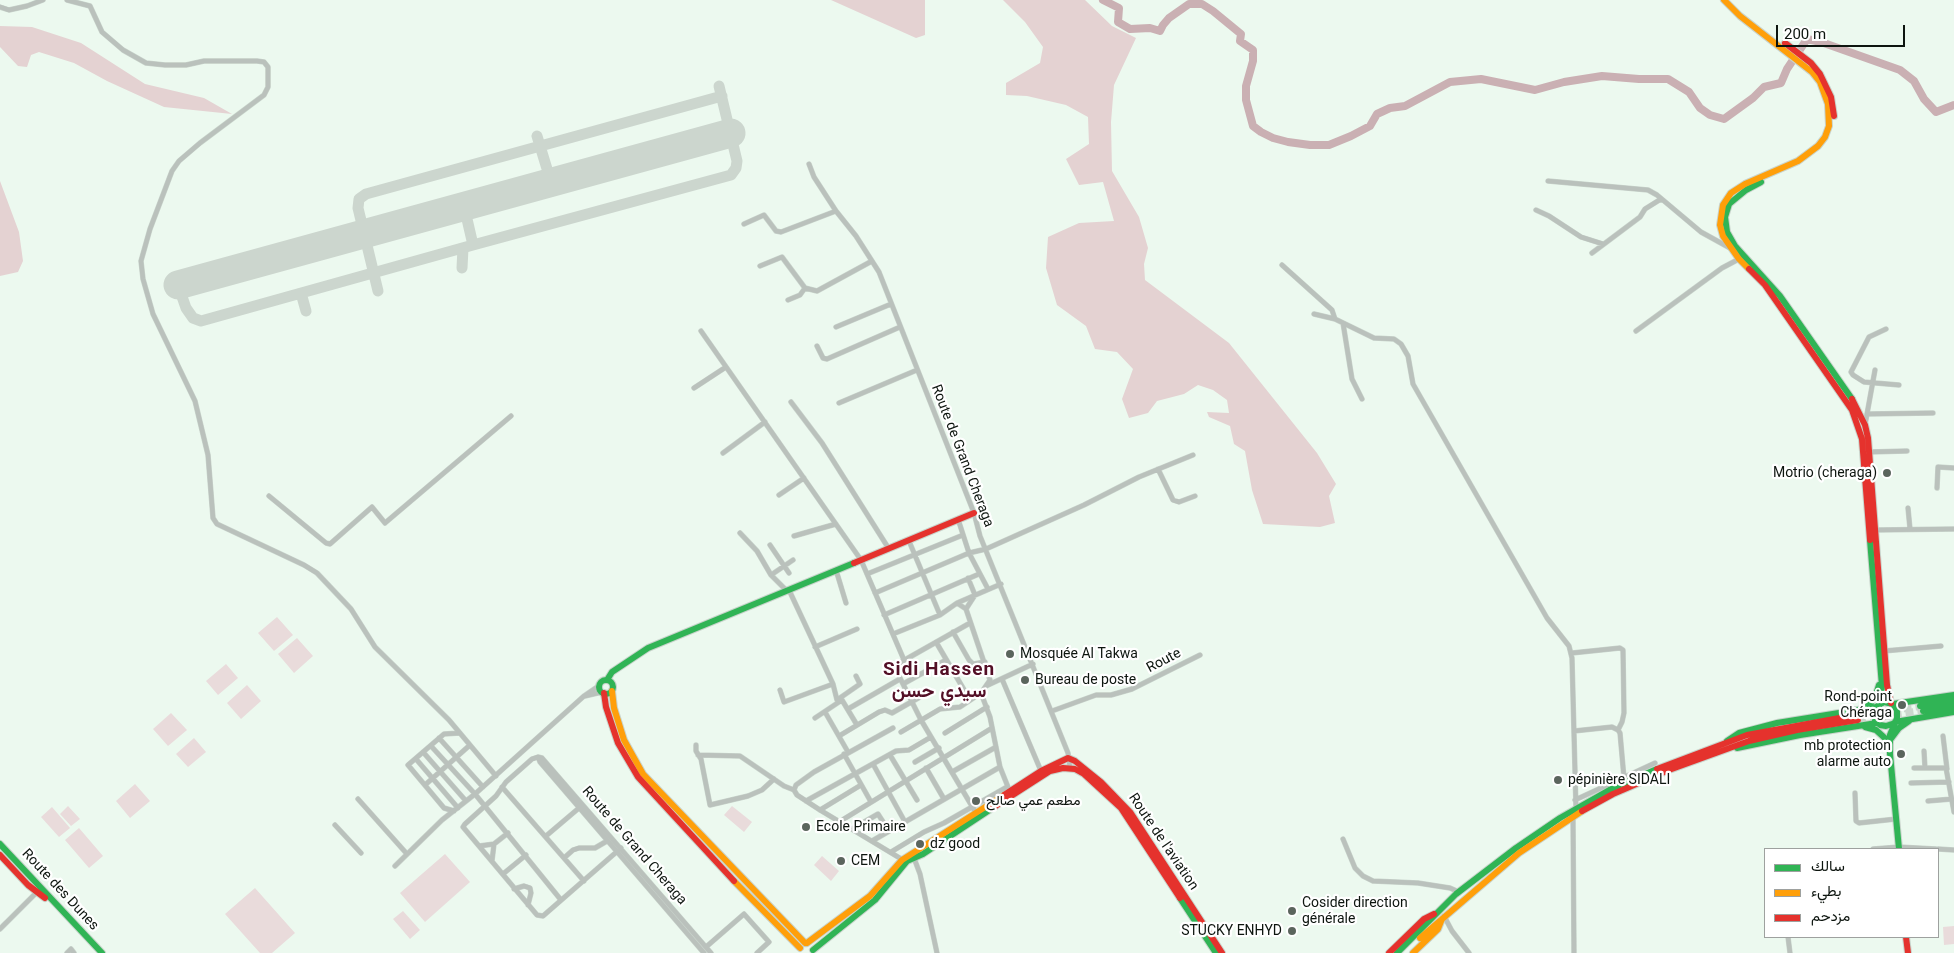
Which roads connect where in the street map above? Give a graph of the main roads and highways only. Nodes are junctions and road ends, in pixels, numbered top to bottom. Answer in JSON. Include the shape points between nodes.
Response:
{"nodes":[{"id":1,"x":1724,"y":0,"type":"edge"},
{"id":2,"x":1730,"y":0,"type":"edge"},
{"id":3,"x":1782,"y":44,"type":"junction"},
{"id":4,"x":1809,"y":65,"type":"junction"},
{"id":5,"x":1862,"y":426,"type":"junction"},
{"id":6,"x":974,"y":513,"type":"road end"},
{"id":7,"x":1881,"y":670,"type":"junction"},
{"id":8,"x":610,"y":685,"type":"junction"},
{"id":9,"x":603,"y":693,"type":"junction"},
{"id":10,"x":1954,"y":695,"type":"edge"},
{"id":11,"x":1954,"y":701,"type":"edge"},
{"id":12,"x":1892,"y":704,"type":"junction"},
{"id":13,"x":1878,"y":705,"type":"junction"},
{"id":14,"x":1954,"y":707,"type":"edge"},
{"id":15,"x":1865,"y":709,"type":"junction"},
{"id":16,"x":1954,"y":712,"type":"edge"},
{"id":17,"x":1914,"y":719,"type":"junction"},
{"id":18,"x":1858,"y":720,"type":"junction"},
{"id":19,"x":1895,"y":722,"type":"junction"},
{"id":20,"x":1879,"y":724,"type":"junction"},
{"id":21,"x":1889,"y":740,"type":"junction"},
{"id":22,"x":1724,"y":746,"type":"junction"},
{"id":23,"x":1574,"y":812,"type":"junction"},
{"id":24,"x":976,"y":813,"type":"junction"},
{"id":25,"x":0,"y":844,"type":"edge"},
{"id":26,"x":1899,"y":848,"type":"edge"},
{"id":27,"x":0,"y":855,"type":"edge"},
{"id":28,"x":905,"y":861,"type":"junction"},
{"id":29,"x":39,"y":890,"type":"junction"},
{"id":30,"x":1442,"y":916,"type":"junction"},
{"id":31,"x":1906,"y":938,"type":"edge"},
{"id":32,"x":806,"y":943,"type":"junction"},
{"id":33,"x":799,"y":951,"type":"edge"},
{"id":34,"x":812,"y":951,"type":"edge"},
{"id":35,"x":96,"y":953,"type":"edge"},
{"id":36,"x":102,"y":953,"type":"edge"},
{"id":37,"x":1216,"y":953,"type":"edge"},
{"id":38,"x":1222,"y":953,"type":"edge"},
{"id":39,"x":1389,"y":953,"type":"edge"},
{"id":40,"x":1397,"y":953,"type":"edge"},
{"id":41,"x":1404,"y":953,"type":"edge"},
{"id":42,"x":1413,"y":953,"type":"edge"},
{"id":43,"x":1908,"y":953,"type":"edge"}],
"edges":[{"from":1,"to":3,"type":"main road","via":[[1740,16]]},
{"from":2,"to":3,"type":"main road"},
{"from":3,"to":4,"type":"main road"},
{"from":4,"to":5,"type":"main road","via":[[1828,104],[1829,126],[1825,137],[1804,157],[1731,193],[1720,212],[1721,231],[1739,259],[1776,299]]},
{"from":4,"to":5,"type":"main road","via":[[1825,80],[1834,107],[1834,122],[1828,140],[1805,162],[1759,183],[1732,200],[1726,213],[1726,227],[1734,246],[1780,296],[1857,407]]},
{"from":5,"to":7,"type":"main road"},
{"from":5,"to":12,"type":"main road","via":[[1869,452],[1884,651]]},
{"from":6,"to":8,"type":"main road","via":[[648,648],[620,667]]},
{"from":7,"to":13,"type":"main road","via":[[1882,693]]},
{"from":7,"to":15,"type":"main road","via":[[1877,692]]},
{"from":8,"to":9,"type":"main road"},
{"from":8,"to":9,"type":"main road","via":[[603,681],[600,685]]},
{"from":8,"to":32,"type":"main road","via":[[621,733],[643,774]]},
{"from":9,"to":33,"type":"main road","via":[[618,743],[638,777]]},
{"from":10,"to":12,"type":"main road"},
{"from":11,"to":14,"type":"main road","via":[[1922,708]]},
{"from":12,"to":13,"type":"main road"},
{"from":12,"to":19,"type":"main road","via":[[1898,714]]},
{"from":13,"to":15,"type":"main road"},
{"from":13,"to":20,"type":"main road","via":[[1874,714]]},
{"from":15,"to":22,"type":"main road","via":[[1766,725],[1739,733]]},
{"from":16,"to":17,"type":"main road"},
{"from":17,"to":19,"type":"main road"},
{"from":17,"to":21,"type":"main road","via":[[1899,728]]},
{"from":18,"to":20,"type":"main road"},
{"from":18,"to":21,"type":"main road"},
{"from":18,"to":22,"type":"main road"},
{"from":19,"to":20,"type":"main road"},
{"from":19,"to":21,"type":"main road"},
{"from":20,"to":21,"type":"main road"},
{"from":21,"to":26,"type":"main road"},
{"from":22,"to":23,"type":"main road"},
{"from":23,"to":30,"type":"main road"},
{"from":23,"to":30,"type":"main road","via":[[1530,838],[1459,892]]},
{"from":24,"to":28,"type":"main road"},
{"from":24,"to":28,"type":"main road","via":[[914,858]]},
{"from":24,"to":37,"type":"main road","via":[[1050,771],[1070,768],[1084,774],[1126,814]]},
{"from":24,"to":38,"type":"main road","name":"Route de l'aviation","via":[[1008,789],[1062,759],[1070,759],[1113,792],[1130,812]]},
{"from":25,"to":29,"type":"main road","name":"Route des Dunes"},
{"from":27,"to":29,"type":"main road","name":"Route des Dunes","via":[[28,885]]},
{"from":28,"to":32,"type":"main road","via":[[870,896]]},
{"from":28,"to":34,"type":"main road","via":[[875,900]]},
{"from":29,"to":35,"type":"main road","name":"Route des Dunes"},
{"from":29,"to":36,"type":"main road","name":"Route des Dunes"},
{"from":30,"to":39,"type":"main road","via":[[1424,919]]},
{"from":30,"to":40,"type":"main road"},
{"from":30,"to":41,"type":"main road"},
{"from":30,"to":42,"type":"main road","via":[[1438,929]]},
{"from":31,"to":43,"type":"main road"},
{"from":32,"to":33,"type":"main road"},
{"from":32,"to":34,"type":"main road","via":[[811,944]]}]}
